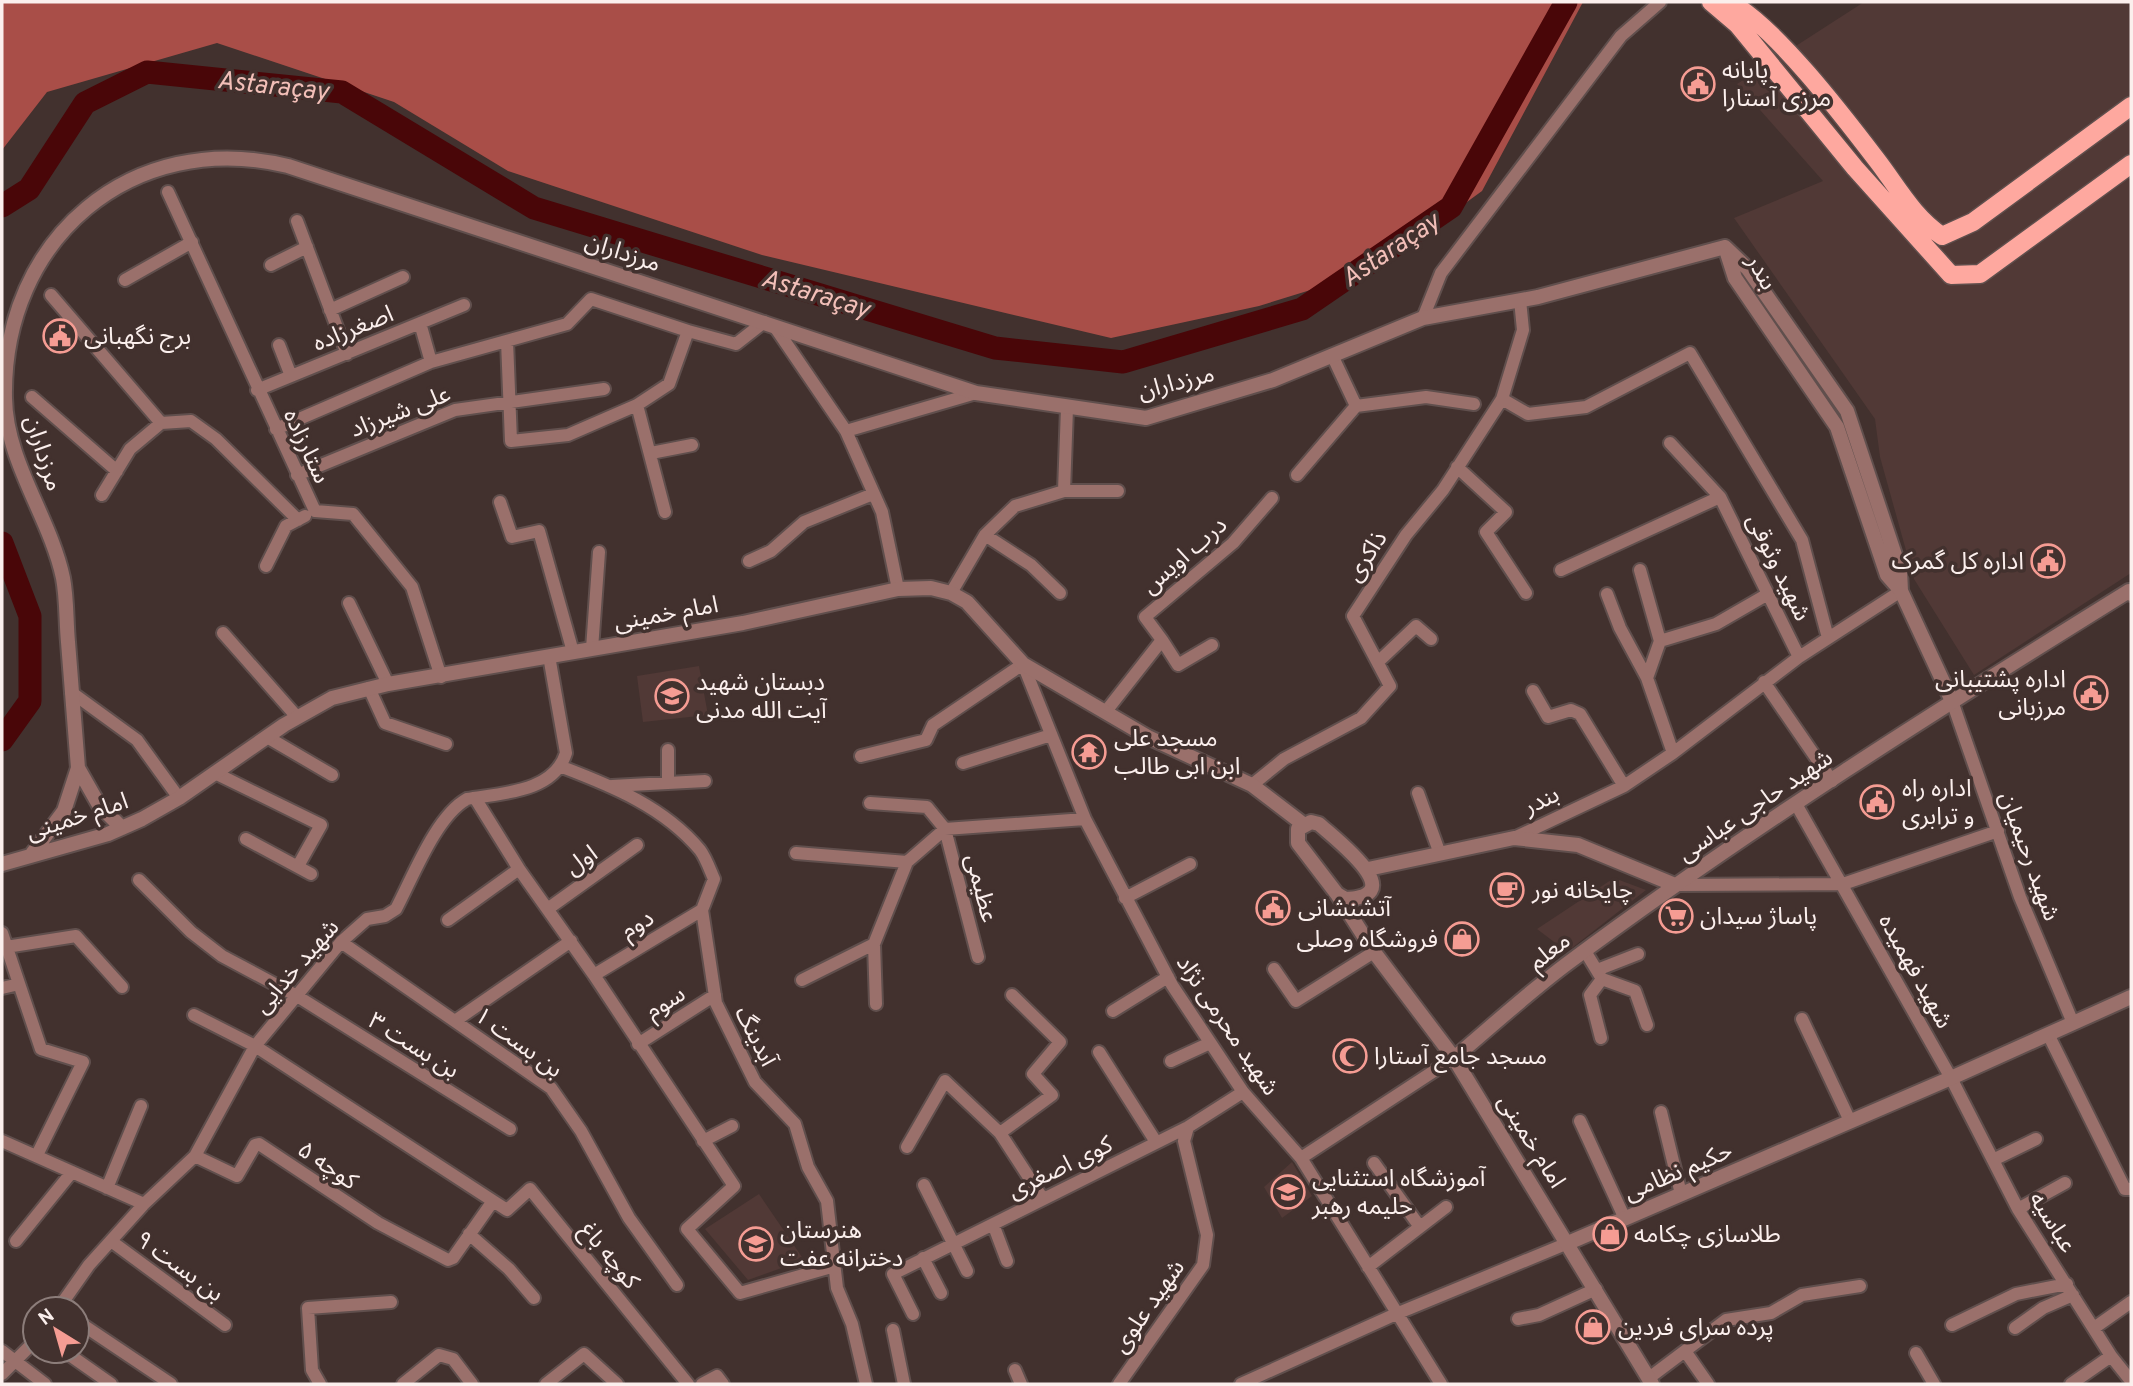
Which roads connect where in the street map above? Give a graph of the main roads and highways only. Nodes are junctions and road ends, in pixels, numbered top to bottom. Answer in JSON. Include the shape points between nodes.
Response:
{"nodes":[{"id":1,"x":1711,"y":2,"type":"edge"},
{"id":2,"x":1729,"y":2,"type":"edge"},
{"id":3,"x":2131,"y":106,"type":"edge"},
{"id":4,"x":2131,"y":164,"type":"edge"}],
"edges":[{"from":1,"to":4,"type":"main road","via":[[1738,25],[1855,168],[1951,275],[1980,274]]},
{"from":2,"to":3,"type":"main road","via":[[1746,11],[1786,52],[1923,223],[1942,236],[1973,222]]}]}
